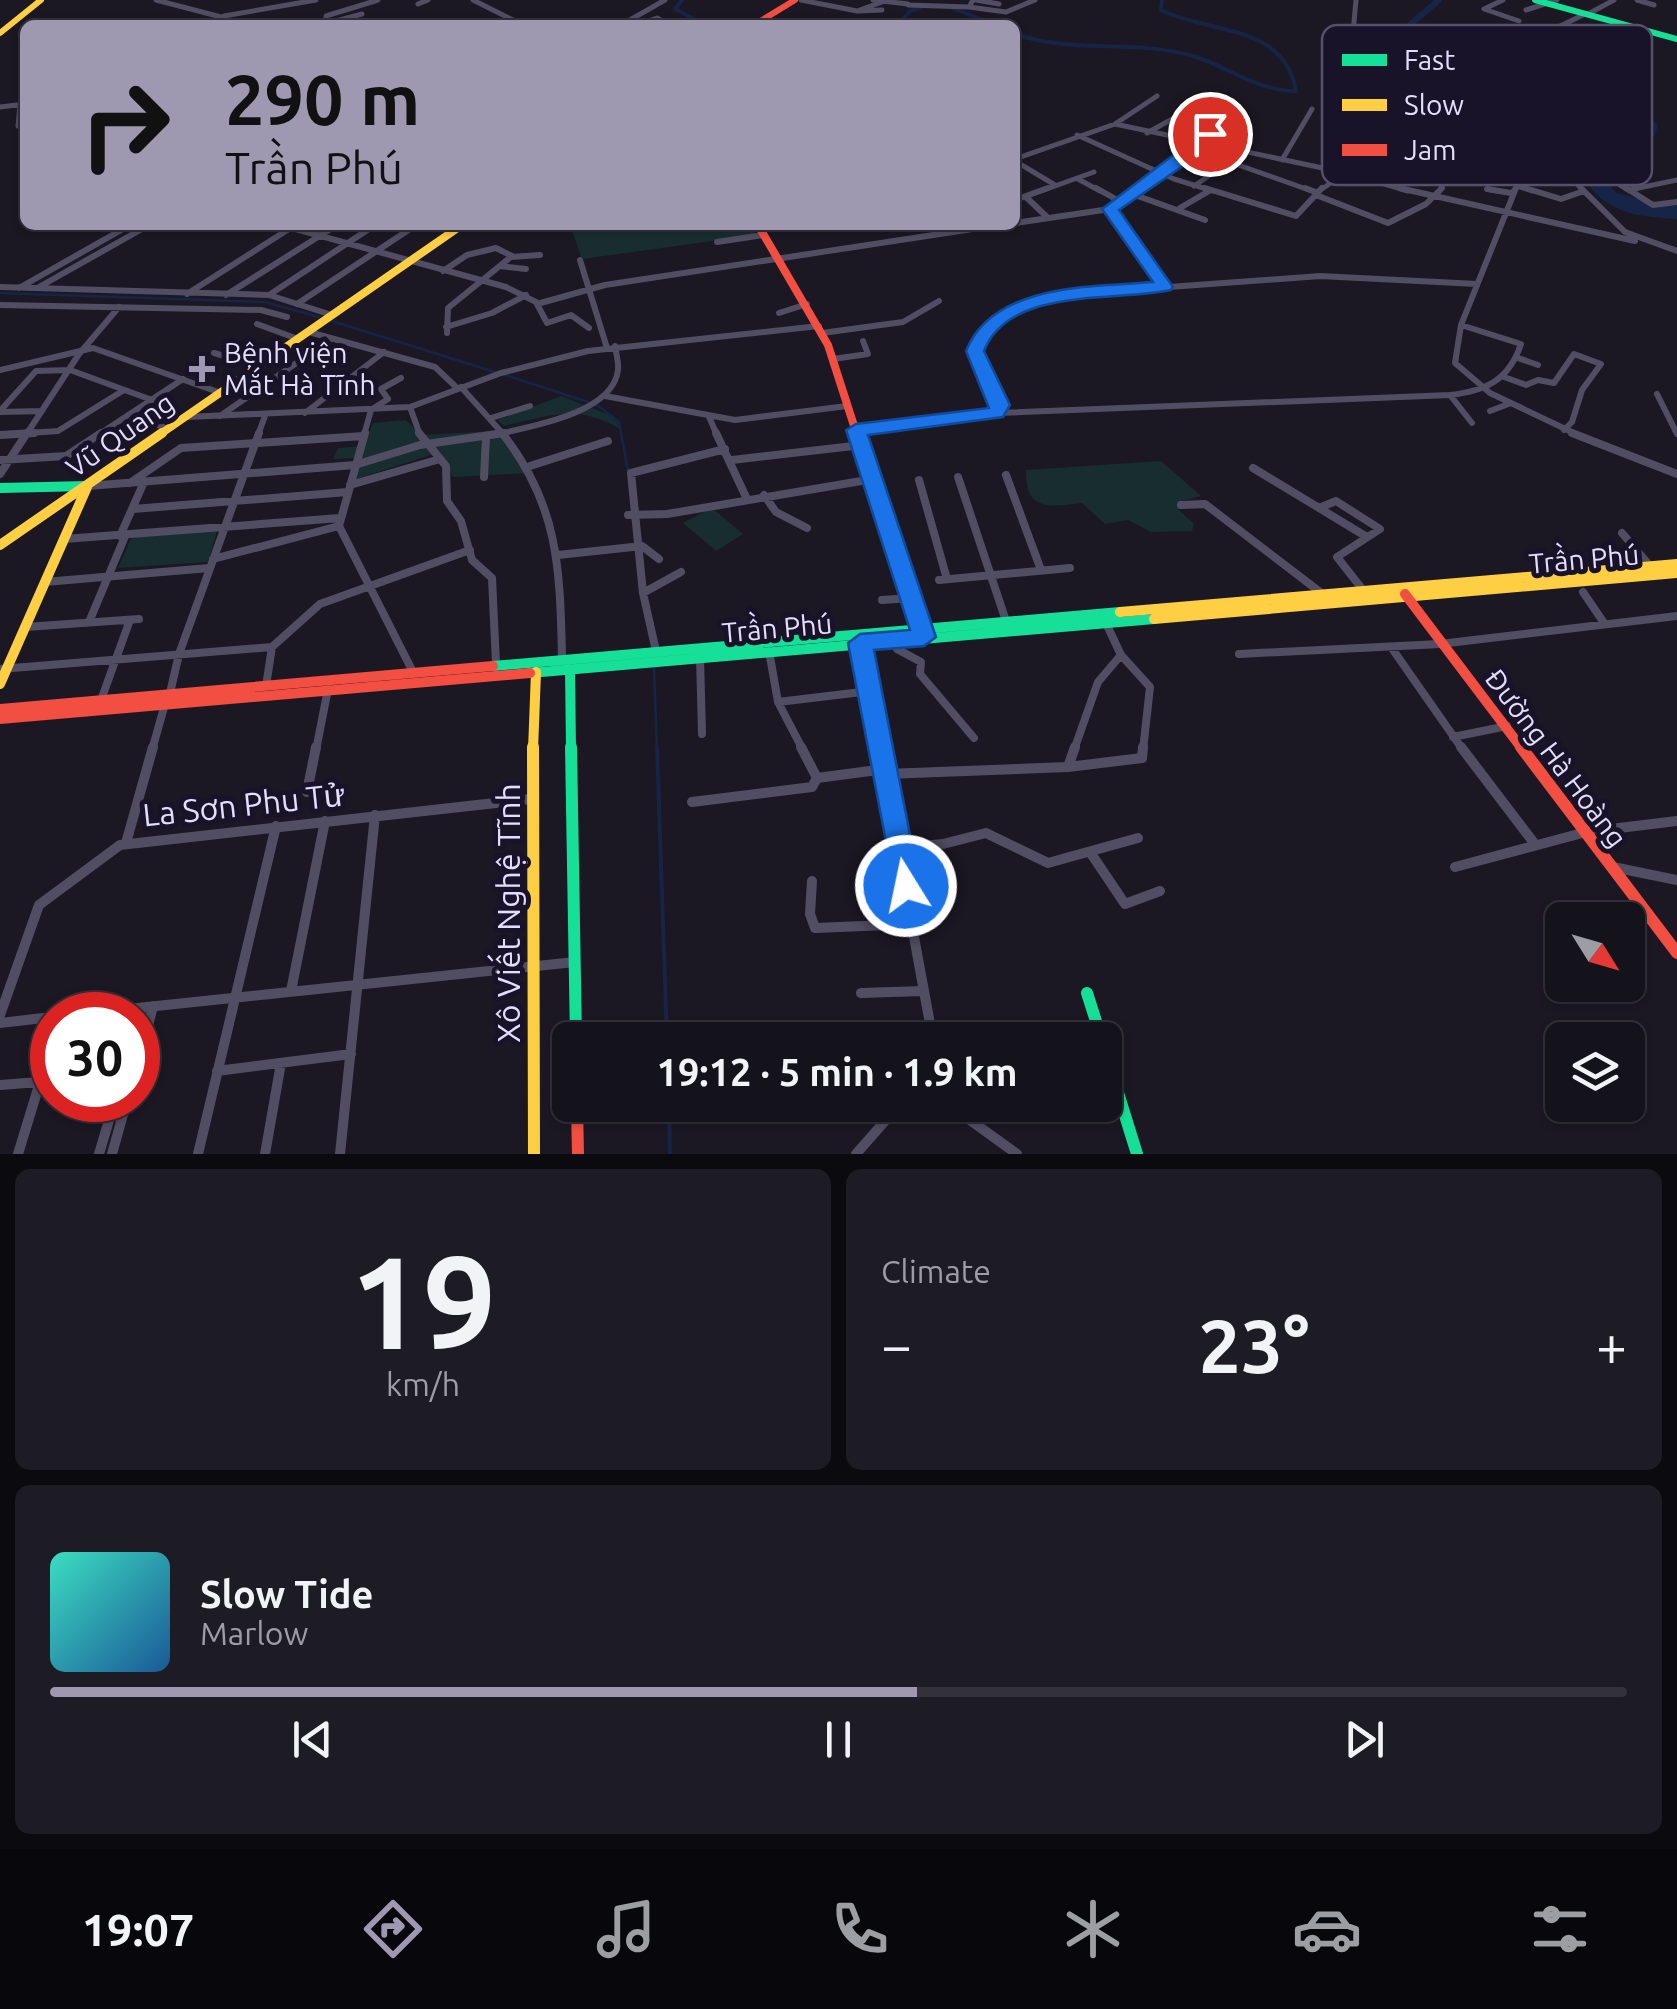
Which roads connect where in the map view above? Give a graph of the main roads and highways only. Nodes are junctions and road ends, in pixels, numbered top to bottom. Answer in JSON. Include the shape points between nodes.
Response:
{"nodes":[{"id":1,"x":37,"y":0,"type":"edge"},
{"id":2,"x":798,"y":0,"type":"edge"},
{"id":3,"x":1535,"y":0,"type":"edge"},
{"id":4,"x":1553,"y":2,"type":"edge"},
{"id":5,"x":763,"y":20,"type":"edge"},
{"id":6,"x":1627,"y":25,"type":"edge"},
{"id":7,"x":0,"y":30,"type":"edge"},
{"id":8,"x":1652,"y":32,"type":"edge"},
{"id":9,"x":1677,"y":39,"type":"edge"},
{"id":10,"x":454,"y":230,"type":"edge"},
{"id":11,"x":760,"y":230,"type":"edge"},
{"id":12,"x":88,"y":486,"type":"junction"},
{"id":13,"x":38,"y":487,"type":"junction"},
{"id":14,"x":0,"y":488,"type":"edge"},
{"id":15,"x":58,"y":505,"type":"junction"},
{"id":16,"x":47,"y":512,"type":"junction"},
{"id":17,"x":73,"y":520,"type":"junction"},
{"id":18,"x":0,"y":545,"type":"edge"},
{"id":19,"x":1677,"y":564,"type":"edge"},
{"id":20,"x":1677,"y":573,"type":"edge"},
{"id":21,"x":1404,"y":593,"type":"junction"},
{"id":22,"x":1104,"y":617,"type":"junction"},
{"id":23,"x":922,"y":633,"type":"junction"},
{"id":24,"x":860,"y":638,"type":"junction"},
{"id":25,"x":4,"y":668,"type":"edge"},
{"id":26,"x":570,"y":669,"type":"junction"},
{"id":27,"x":536,"y":672,"type":"junction"},
{"id":28,"x":0,"y":684,"type":"edge"},
{"id":29,"x":168,"y":699,"type":"junction"},
{"id":30,"x":0,"y":710,"type":"edge"},
{"id":31,"x":0,"y":719,"type":"edge"},
{"id":32,"x":1677,"y":953,"type":"edge"},
{"id":33,"x":1087,"y":993,"type":"dead end"},
{"id":34,"x":576,"y":1022,"type":"edge"},
{"id":35,"x":1096,"y":1022,"type":"edge"},
{"id":36,"x":1122,"y":1107,"type":"edge"},
{"id":37,"x":577,"y":1122,"type":"edge"},
{"id":38,"x":534,"y":1154,"type":"edge"},
{"id":39,"x":578,"y":1154,"type":"edge"},
{"id":40,"x":1136,"y":1154,"type":"edge"}],
"edges":[{"from":1,"to":7,"type":"main road"},
{"from":2,"to":5,"type":"main road"},
{"from":3,"to":4,"type":"main road"},
{"from":4,"to":6,"type":"main road"},
{"from":8,"to":9,"type":"main road"},
{"from":10,"to":12,"type":"main road","name":"Vũ Quang"},
{"from":11,"to":23,"type":"main road","via":[[821,330]]},
{"from":12,"to":13,"type":"main road"},
{"from":12,"to":15,"type":"main road","name":"Vũ Quang"},
{"from":12,"to":17,"type":"main road"},
{"from":13,"to":14,"type":"main road"},
{"from":13,"to":15,"type":"main road","via":[[57,492]]},
{"from":15,"to":16,"type":"main road","name":"Vũ Quang"},
{"from":16,"to":17,"type":"main road","via":[[62,511]]},
{"from":16,"to":18,"type":"main road","name":"Vũ Quang"},
{"from":17,"to":25,"type":"main road"},
{"from":19,"to":21,"type":"main road","name":"Trần Phú"},
{"from":20,"to":21,"type":"main road","name":"Trần Phú"},
{"from":21,"to":22,"type":"main road","name":"Trần Phú"},
{"from":21,"to":22,"type":"main road","name":"Trần Phú","via":[[1324,594]]},
{"from":21,"to":32,"type":"main road","name":"Đường Hà Hoàng"},
{"from":22,"to":23,"type":"main road","name":"Trần Phú"},
{"from":22,"to":23,"type":"main road","name":"Trần Phú","via":[[1006,620]]},
{"from":23,"to":24,"type":"main road","name":"Trần Phú"},
{"from":23,"to":24,"type":"main road","name":"Trần Phú","via":[[898,640]]},
{"from":24,"to":26,"type":"main road","name":"Trần Phú"},
{"from":24,"to":29,"type":"main road","name":"Trần Phú","via":[[562,658]]},
{"from":25,"to":28,"type":"main road"},
{"from":26,"to":27,"type":"main road","name":"Trần Phú"},
{"from":26,"to":34,"type":"main road"},
{"from":27,"to":29,"type":"main road","name":"Trần Phú"},
{"from":27,"to":38,"type":"main road","name":"Xô Viết Nghệ Tĩnh"},
{"from":29,"to":30,"type":"main road","name":"Trần Phú"},
{"from":29,"to":31,"type":"main road","name":"Trần Phú"},
{"from":33,"to":35,"type":"main road"},
{"from":36,"to":40,"type":"main road"},
{"from":37,"to":39,"type":"main road"}]}
